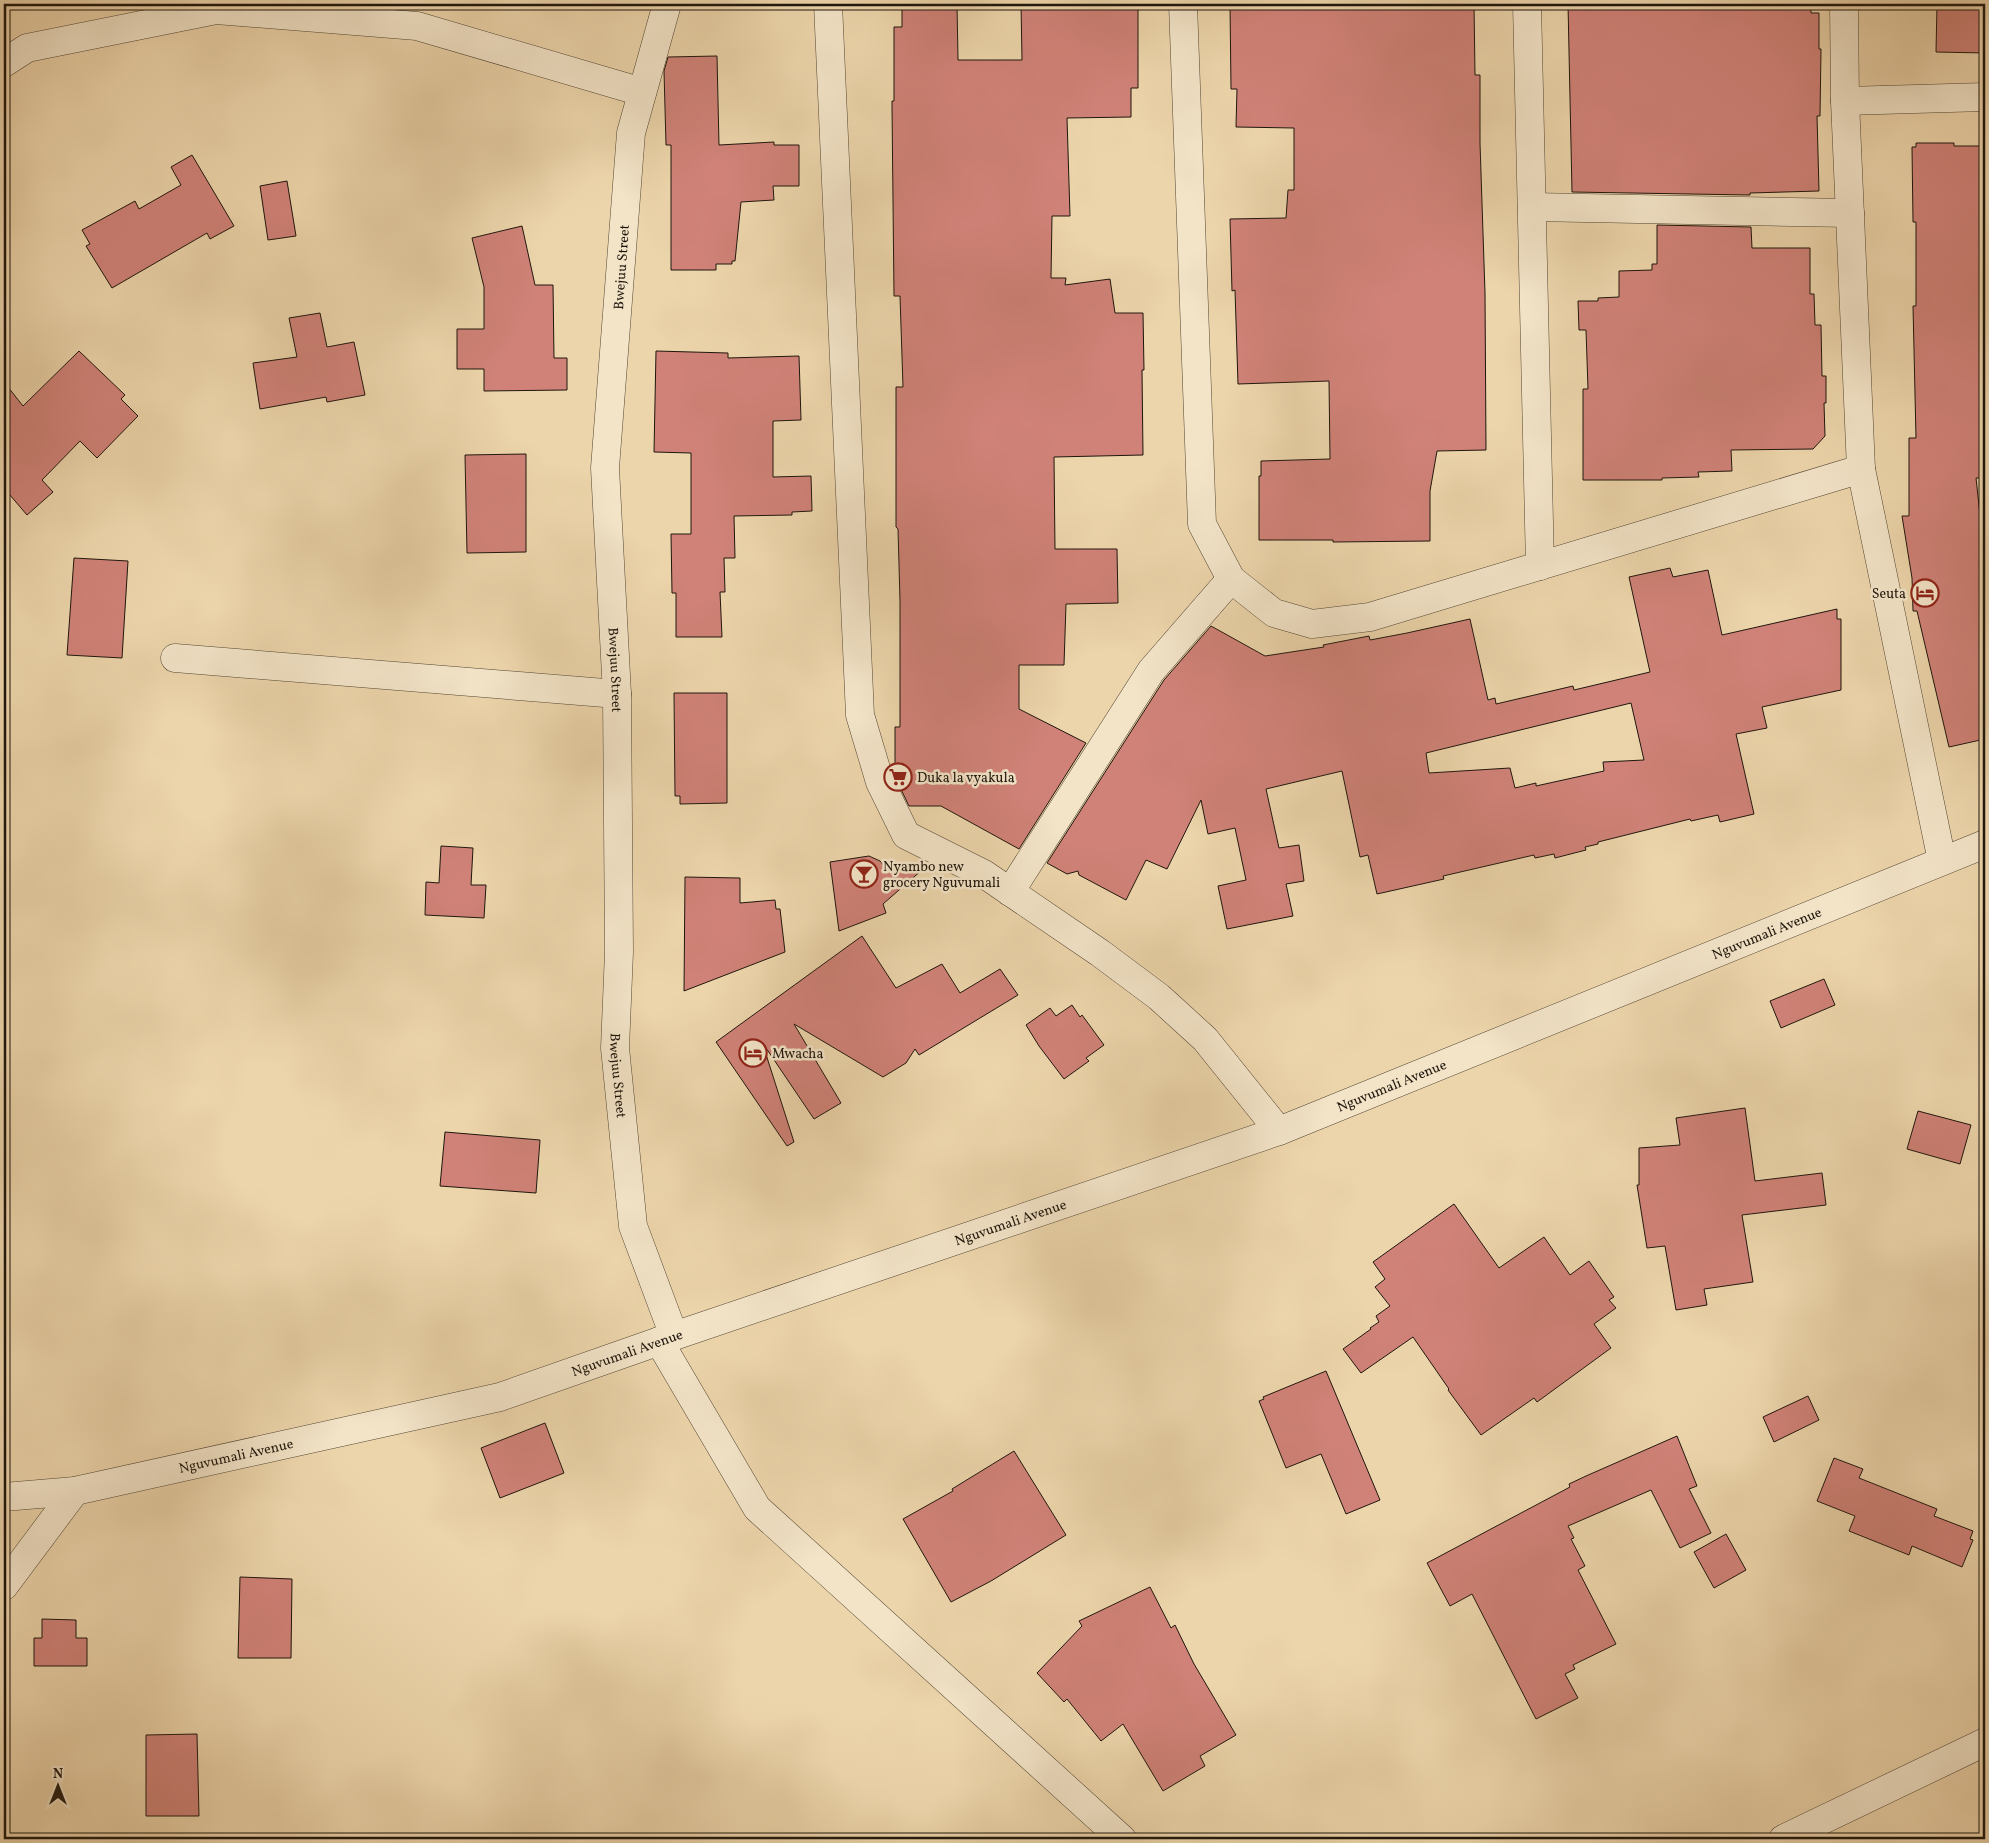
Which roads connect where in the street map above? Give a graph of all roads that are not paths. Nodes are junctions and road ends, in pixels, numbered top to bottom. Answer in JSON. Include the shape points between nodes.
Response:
{"nodes":[{"id":1,"x":667,"y":4,"type":"edge"},
{"id":2,"x":828,"y":4,"type":"edge"},
{"id":3,"x":1183,"y":4,"type":"edge"},
{"id":4,"x":1527,"y":4,"type":"edge"},
{"id":5,"x":1844,"y":4,"type":"edge"},
{"id":6,"x":4,"y":63,"type":"edge"},
{"id":7,"x":642,"y":92,"type":"junction"},
{"id":8,"x":1985,"y":98,"type":"edge"},
{"id":9,"x":1845,"y":101,"type":"junction"},
{"id":10,"x":1532,"y":208,"type":"junction"},
{"id":11,"x":1850,"y":213,"type":"junction"},
{"id":12,"x":1861,"y":469,"type":"junction"},
{"id":13,"x":1540,"y":566,"type":"junction"},
{"id":14,"x":1231,"y":579,"type":"junction"},
{"id":15,"x":174,"y":658,"type":"dead end"},
{"id":16,"x":617,"y":694,"type":"junction"},
{"id":17,"x":1985,"y":844,"type":"edge"},
{"id":18,"x":1942,"y":861,"type":"junction"},
{"id":19,"x":1010,"y":892,"type":"junction"},
{"id":20,"x":1279,"y":1131,"type":"junction"},
{"id":21,"x":666,"y":1338,"type":"junction"},
{"id":22,"x":75,"y":1491,"type":"junction"},
{"id":23,"x":4,"y":1497,"type":"edge"},
{"id":24,"x":4,"y":1586,"type":"edge"},
{"id":25,"x":1985,"y":1742,"type":"edge"},
{"id":26,"x":1832,"y":1829,"type":"edge"},
{"id":27,"x":1122,"y":1839,"type":"edge"},
{"id":28,"x":1783,"y":1839,"type":"edge"}],
"edges":[{"from":1,"to":7,"type":"street","name":"Bwejuu Street"},
{"from":2,"to":19,"type":"street","via":[[860,715],[880,782],[906,835],[984,874]]},
{"from":3,"to":14,"type":"street","via":[[1202,524]]},
{"from":4,"to":10,"type":"street"},
{"from":5,"to":9,"type":"street"},
{"from":6,"to":7,"type":"street","via":[[27,48],[216,10],[417,26]]},
{"from":7,"to":16,"type":"street","name":"Bwejuu Street","via":[[631,132],[605,468]]},
{"from":8,"to":9,"type":"street"},
{"from":9,"to":11,"type":"street"},
{"from":10,"to":11,"type":"street"},
{"from":10,"to":13,"type":"street"},
{"from":11,"to":12,"type":"street"},
{"from":12,"to":13,"type":"street"},
{"from":12,"to":18,"type":"street"},
{"from":13,"to":14,"type":"street","via":[[1370,617],[1312,624],[1274,613]]},
{"from":14,"to":19,"type":"street","via":[[1151,670]]},
{"from":15,"to":16,"type":"street"},
{"from":16,"to":21,"type":"street","name":"Bwejuu Street","via":[[619,952],[615,1048],[633,1226]]},
{"from":17,"to":18,"type":"street","name":"Nguvumali Avenue"},
{"from":18,"to":20,"type":"street","name":"Nguvumali Avenue"},
{"from":19,"to":20,"type":"street","via":[[1159,997],[1205,1039]]},
{"from":20,"to":21,"type":"street","name":"Nguvumali Avenue"},
{"from":21,"to":22,"type":"street","name":"Nguvumali Avenue","via":[[500,1397]]},
{"from":21,"to":27,"type":"street","name":"Bwejuu Street","via":[[758,1508]]},
{"from":22,"to":23,"type":"street","name":"Nguvumali Avenue"},
{"from":22,"to":24,"type":"street"},
{"from":25,"to":26,"type":"street"},
{"from":26,"to":28,"type":"street"}]}
